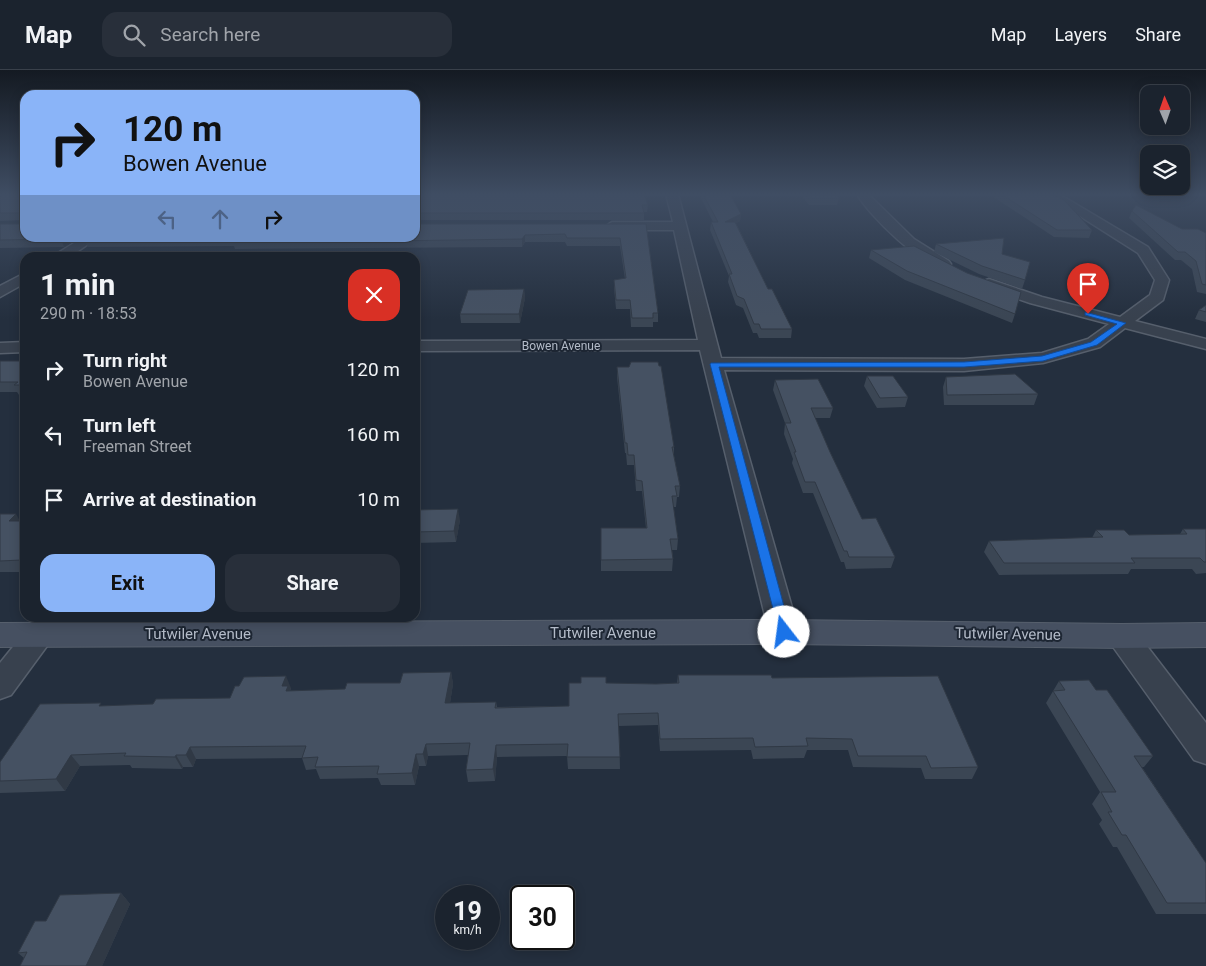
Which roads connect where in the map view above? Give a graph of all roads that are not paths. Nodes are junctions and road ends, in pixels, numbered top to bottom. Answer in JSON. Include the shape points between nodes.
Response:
{"nodes":[{"id":1,"x":683,"y":236,"type":"edge"},
{"id":2,"x":900,"y":236,"type":"edge"},
{"id":3,"x":1120,"y":236,"type":"edge"},
{"id":4,"x":83,"y":242,"type":"edge"},
{"id":5,"x":67,"y":252,"type":"edge"},
{"id":6,"x":20,"y":280,"type":"edge"},
{"id":7,"x":0,"y":292,"type":"edge"},
{"id":8,"x":1123,"y":323,"type":"junction"},
{"id":9,"x":1206,"y":344,"type":"edge"},
{"id":10,"x":420,"y":346,"type":"edge"},
{"id":11,"x":0,"y":348,"type":"edge"},
{"id":12,"x":20,"y":348,"type":"edge"},
{"id":13,"x":711,"y":355,"type":"junction"},
{"id":14,"x":784,"y":632,"type":"junction"},
{"id":15,"x":40,"y":634,"type":"junction"},
{"id":16,"x":0,"y":635,"type":"edge"},
{"id":17,"x":1206,"y":635,"type":"edge"},
{"id":18,"x":1122,"y":636,"type":"junction"},
{"id":19,"x":0,"y":686,"type":"edge"},
{"id":20,"x":1206,"y":749,"type":"edge"}],
"edges":[{"from":1,"to":13,"type":"street"},
{"from":2,"to":8,"type":"street","via":[[926,255],[966,275],[1036,300]]},
{"from":3,"to":8,"type":"street","name":"Bowen Avenue","via":[[1143,250],[1162,280],[1157,297]]},
{"from":4,"to":5,"type":"street"},
{"from":6,"to":7,"type":"street"},
{"from":8,"to":9,"type":"street"},
{"from":8,"to":13,"type":"street","name":"Bowen Avenue","via":[[1094,343],[1043,358],[964,365]]},
{"from":10,"to":13,"type":"street","name":"Bowen Avenue"},
{"from":11,"to":12,"type":"street"},
{"from":13,"to":14,"type":"street"},
{"from":14,"to":15,"type":"street","name":"Tutwiler Avenue"},
{"from":14,"to":18,"type":"street","name":"Tutwiler Avenue"},
{"from":15,"to":16,"type":"street","name":"Tutwiler Avenue"},
{"from":15,"to":19,"type":"street"},
{"from":17,"to":18,"type":"street","name":"Tutwiler Avenue"},
{"from":18,"to":20,"type":"street"}]}
